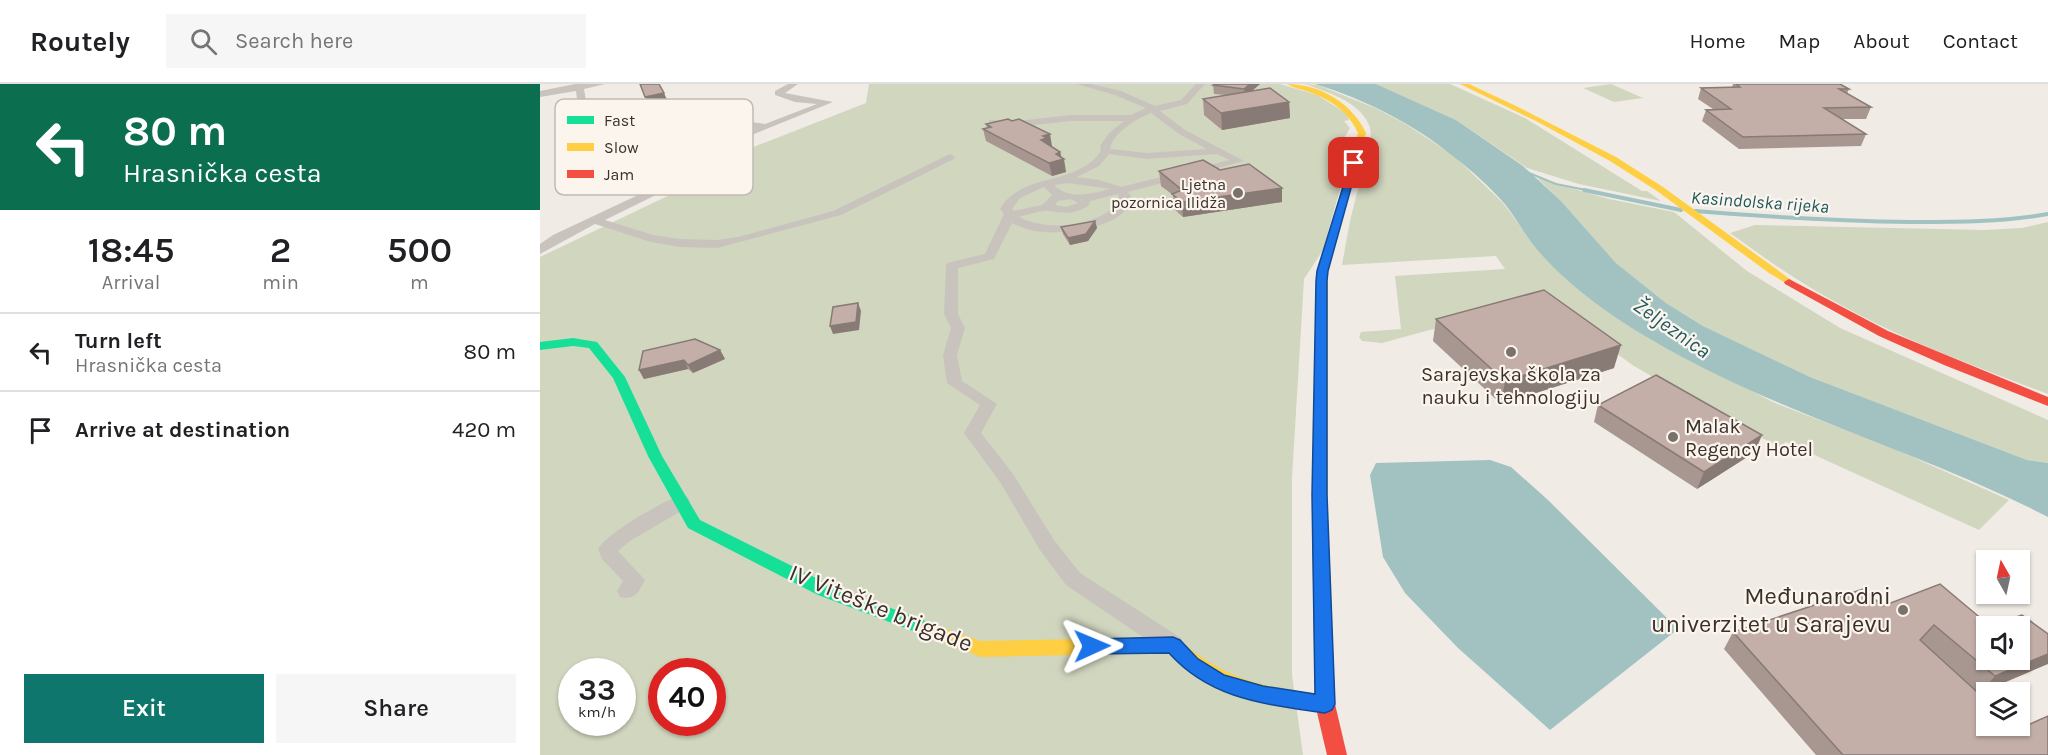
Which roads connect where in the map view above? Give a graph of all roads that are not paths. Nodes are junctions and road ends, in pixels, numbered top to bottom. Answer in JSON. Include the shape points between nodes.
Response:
{"nodes":[{"id":1,"x":601,"y":84,"type":"edge"},
{"id":2,"x":794,"y":84,"type":"edge"},
{"id":3,"x":1081,"y":84,"type":"edge"},
{"id":4,"x":1201,"y":84,"type":"edge"},
{"id":5,"x":1290,"y":84,"type":"edge"},
{"id":6,"x":1463,"y":84,"type":"edge"},
{"id":7,"x":579,"y":86,"type":"edge"},
{"id":8,"x":540,"y":94,"type":"edge"},
{"id":9,"x":1153,"y":109,"type":"junction"},
{"id":10,"x":1133,"y":118,"type":"junction"},
{"id":11,"x":992,"y":122,"type":"edge"},
{"id":12,"x":753,"y":125,"type":"edge"},
{"id":13,"x":764,"y":126,"type":"junction"},
{"id":14,"x":753,"y":131,"type":"edge"},
{"id":15,"x":1106,"y":151,"type":"junction"},
{"id":16,"x":1219,"y":151,"type":"junction"},
{"id":17,"x":950,"y":157,"type":"dead end"},
{"id":18,"x":1046,"y":183,"type":"junction"},
{"id":19,"x":1120,"y":190,"type":"junction"},
{"id":20,"x":646,"y":195,"type":"edge"},
{"id":21,"x":1060,"y":197,"type":"junction"},
{"id":22,"x":1084,"y":199,"type":"junction"},
{"id":23,"x":1049,"y":207,"type":"junction"},
{"id":24,"x":1072,"y":210,"type":"junction"},
{"id":25,"x":1009,"y":216,"type":"junction"},
{"id":26,"x":594,"y":220,"type":"junction"},
{"id":27,"x":1087,"y":225,"type":"junction"},
{"id":28,"x":545,"y":243,"type":"edge"},
{"id":29,"x":540,"y":346,"type":"edge"},
{"id":30,"x":2048,"y":402,"type":"edge"},
{"id":31,"x":681,"y":502,"type":"junction"},
{"id":32,"x":627,"y":591,"type":"dead end"},
{"id":33,"x":1173,"y":645,"type":"junction"},
{"id":34,"x":1325,"y":704,"type":"junction"},
{"id":35,"x":1337,"y":755,"type":"edge"}],
"edges":[{"from":1,"to":7,"type":"street"},
{"from":2,"to":13,"type":"street","via":[[778,93],[829,102]]},
{"from":3,"to":9,"type":"street","via":[[1129,97]]},
{"from":4,"to":9,"type":"street","via":[[1189,104]]},
{"from":5,"to":34,"type":"street","via":[[1339,103],[1355,117],[1362,133],[1322,281],[1320,495]]},
{"from":6,"to":30,"type":"street","via":[[1555,126],[1658,189],[1800,289],[1876,331]]},
{"from":7,"to":8,"type":"street"},
{"from":9,"to":10,"type":"street"},
{"from":9,"to":16,"type":"street","via":[[1182,132]]},
{"from":10,"to":11,"type":"street"},
{"from":10,"to":15,"type":"street","via":[[1112,135]]},
{"from":12,"to":13,"type":"street"},
{"from":13,"to":14,"type":"street"},
{"from":15,"to":16,"type":"street","via":[[1147,156]]},
{"from":15,"to":18,"type":"street","via":[[1087,169]]},
{"from":16,"to":19,"type":"street","via":[[1239,161]]},
{"from":17,"to":26,"type":"street","via":[[837,213],[717,244],[651,238]]},
{"from":18,"to":19,"type":"street","via":[[1088,180]]},
{"from":18,"to":21,"type":"street"},
{"from":18,"to":25,"type":"street","via":[[1019,193],[1009,202]]},
{"from":19,"to":22,"type":"street"},
{"from":19,"to":27,"type":"street","via":[[1124,202],[1120,209]]},
{"from":20,"to":26,"type":"street"},
{"from":21,"to":22,"type":"street"},
{"from":21,"to":23,"type":"street"},
{"from":22,"to":24,"type":"street","via":[[1082,206]]},
{"from":23,"to":24,"type":"street"},
{"from":23,"to":25,"type":"street"},
{"from":24,"to":27,"type":"street"},
{"from":25,"to":27,"type":"street","via":[[1018,223],[1043,228]]},
{"from":25,"to":33,"type":"street","via":[[990,256],[952,266],[951,314],[958,328],[950,355],[955,383],[989,404],[972,433],[1007,478],[1073,579]]},
{"from":26,"to":28,"type":"street"},
{"from":29,"to":31,"type":"street","name":"IV Viteške brigade","via":[[573,342],[592,345],[619,377]]},
{"from":31,"to":32,"type":"street","via":[[608,549],[634,580]]},
{"from":31,"to":33,"type":"street","name":"IV Viteške brigade","via":[[694,524],[824,590],[981,649]]},
{"from":33,"to":34,"type":"street","via":[[1191,664],[1219,681],[1263,695]]},
{"from":34,"to":35,"type":"street"}]}
